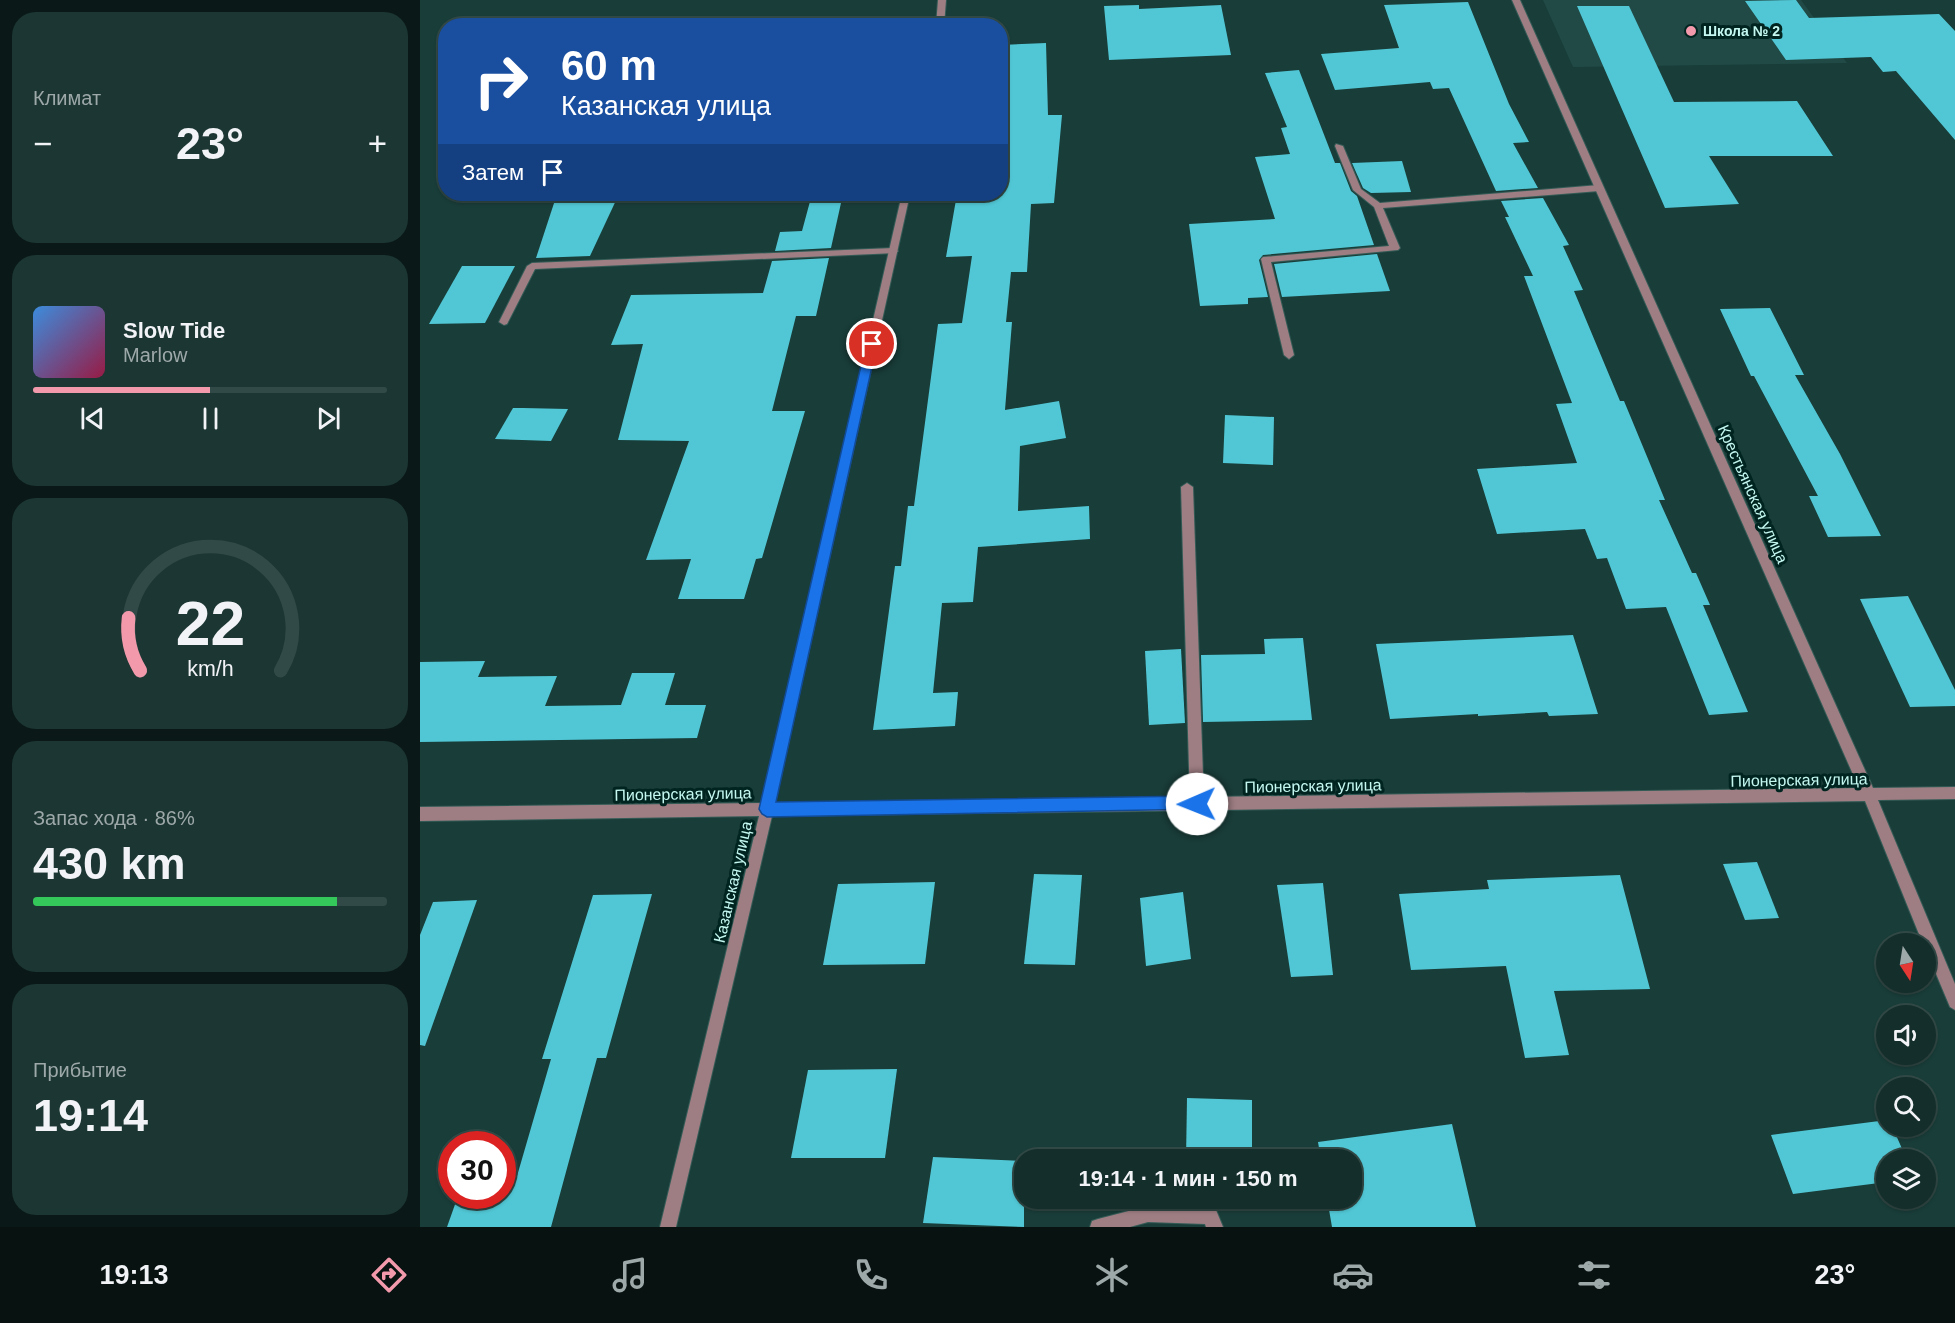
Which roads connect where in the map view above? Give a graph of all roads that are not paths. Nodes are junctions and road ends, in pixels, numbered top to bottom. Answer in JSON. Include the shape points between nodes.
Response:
{"nodes":[{"id":1,"x":942,"y":0,"type":"edge"},
{"id":2,"x":1516,"y":0,"type":"edge"},
{"id":3,"x":941,"y":18,"type":"edge"},
{"id":4,"x":1339,"y":146,"type":"dead end"},
{"id":5,"x":1599,"y":188,"type":"junction"},
{"id":6,"x":904,"y":201,"type":"edge"},
{"id":7,"x":1378,"y":207,"type":"junction"},
{"id":8,"x":893,"y":251,"type":"junction"},
{"id":9,"x":504,"y":322,"type":"dead end"},
{"id":10,"x":1289,"y":355,"type":"dead end"},
{"id":11,"x":1187,"y":487,"type":"dead end"},
{"id":12,"x":1955,"y":793,"type":"edge"},
{"id":13,"x":1869,"y":795,"type":"junction"},
{"id":14,"x":1197,"y":804,"type":"junction"},
{"id":15,"x":767,"y":809,"type":"junction"},
{"id":16,"x":420,"y":814,"type":"edge"},
{"id":17,"x":1955,"y":1002,"type":"edge"},
{"id":18,"x":669,"y":1227,"type":"edge"},
{"id":19,"x":1098,"y":1227,"type":"edge"},
{"id":20,"x":1215,"y":1227,"type":"edge"}],
"edges":[{"from":1,"to":3,"type":"street"},
{"from":2,"to":5,"type":"street","name":"Крестьянская улица"},
{"from":4,"to":7,"type":"street","via":[[1357,190]]},
{"from":5,"to":7,"type":"street"},
{"from":5,"to":13,"type":"street","name":"Крестьянская улица"},
{"from":6,"to":8,"type":"street","name":"Казанская улица"},
{"from":7,"to":10,"type":"street","via":[[1395,249],[1266,259]]},
{"from":8,"to":9,"type":"street","via":[[532,266]]},
{"from":8,"to":15,"type":"street","name":"Казанская улица"},
{"from":11,"to":14,"type":"street"},
{"from":12,"to":13,"type":"street","name":"Пионерская улица"},
{"from":13,"to":14,"type":"street","name":"Пионерская улица"},
{"from":13,"to":17,"type":"street","name":"Крестьянская улица"},
{"from":14,"to":15,"type":"street","name":"Пионерская улица"},
{"from":15,"to":16,"type":"street","name":"Пионерская улица"},
{"from":15,"to":18,"type":"street","name":"Казанская улица"},
{"from":19,"to":20,"type":"street","via":[[1148,1214],[1210,1216]]}]}
